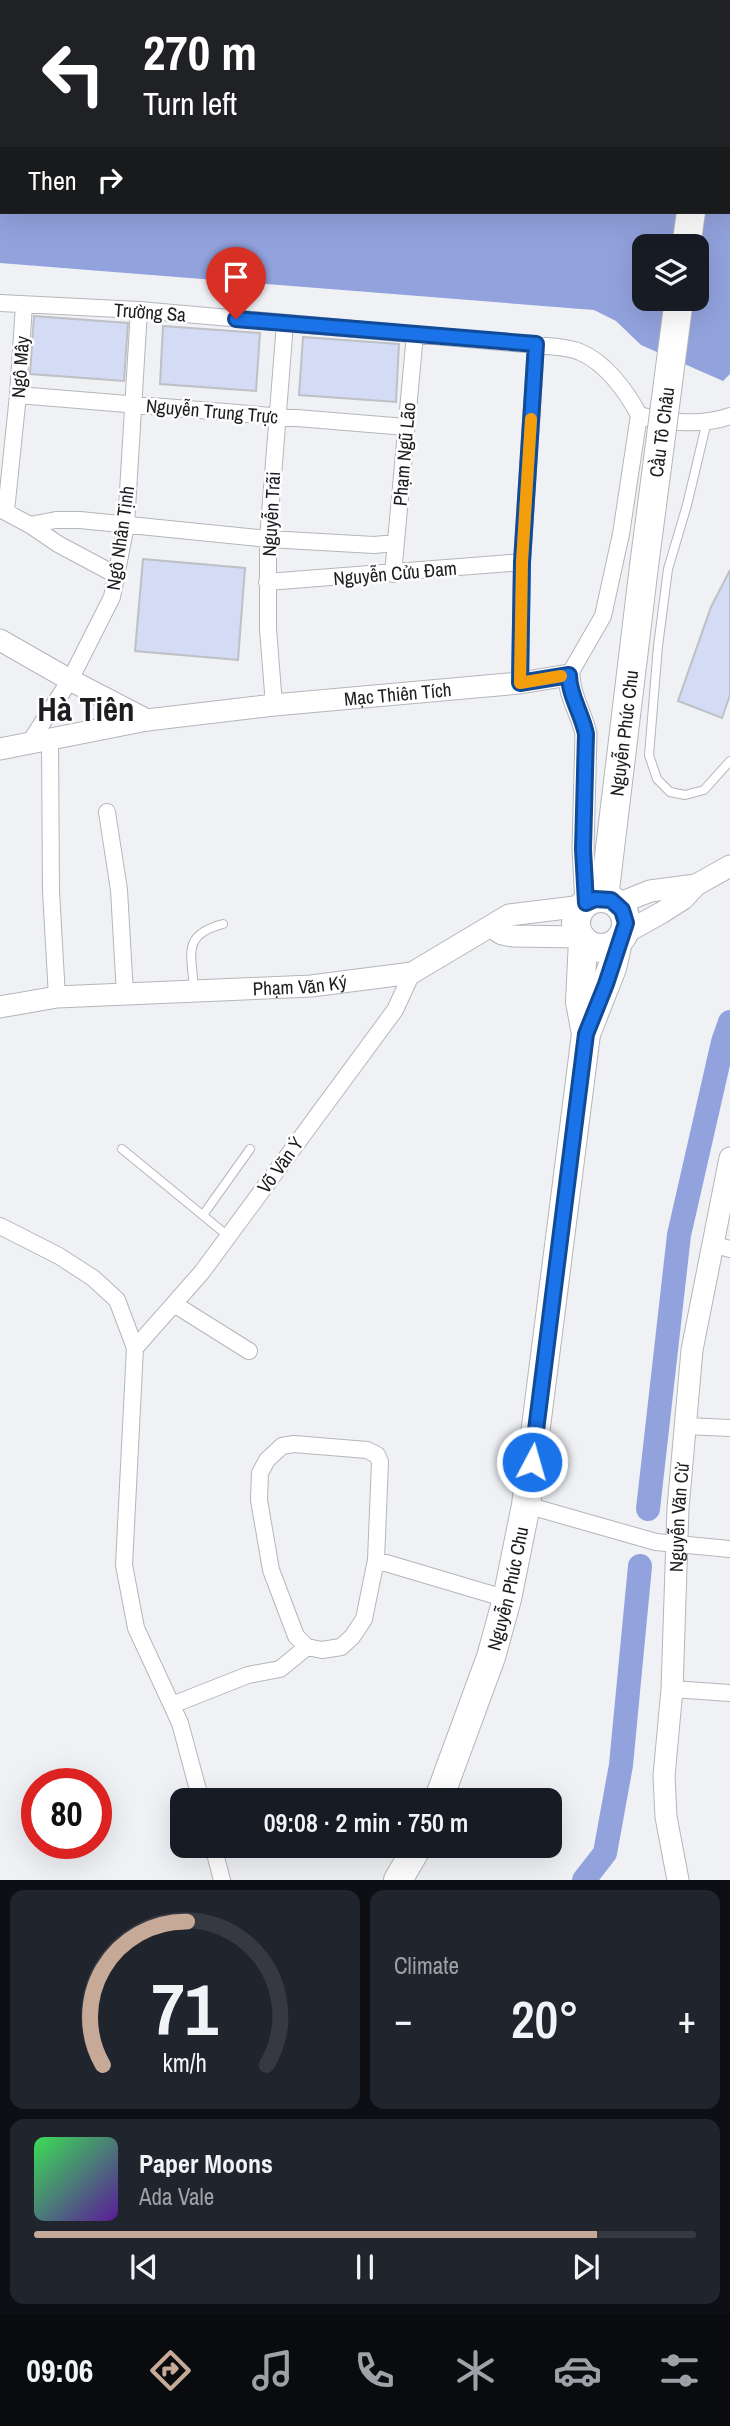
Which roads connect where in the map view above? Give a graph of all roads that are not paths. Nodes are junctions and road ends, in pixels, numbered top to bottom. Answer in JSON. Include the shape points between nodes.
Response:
{"nodes":[{"id":1,"x":691,"y":214,"type":"edge"},
{"id":2,"x":688,"y":234,"type":"edge"},
{"id":3,"x":0,"y":303,"type":"edge"},
{"id":4,"x":24,"y":305,"type":"junction"},
{"id":5,"x":139,"y":310,"type":"junction"},
{"id":6,"x":677,"y":311,"type":"edge"},
{"id":7,"x":285,"y":323,"type":"junction"},
{"id":8,"x":415,"y":334,"type":"junction"},
{"id":9,"x":536,"y":344,"type":"junction"},
{"id":10,"x":18,"y":395,"type":"junction"},
{"id":11,"x":134,"y":404,"type":"junction"},
{"id":12,"x":639,"y":415,"type":"junction"},
{"id":13,"x":277,"y":416,"type":"junction"},
{"id":14,"x":730,"y":416,"type":"edge"},
{"id":15,"x":706,"y":421,"type":"junction"},
{"id":16,"x":406,"y":427,"type":"junction"},
{"id":17,"x":3,"y":510,"type":"edge"},
{"id":18,"x":30,"y":525,"type":"junction"},
{"id":19,"x":126,"y":525,"type":"junction"},
{"id":20,"x":268,"y":539,"type":"junction"},
{"id":21,"x":395,"y":543,"type":"junction"},
{"id":22,"x":522,"y":562,"type":"junction"},
{"id":23,"x":644,"y":566,"type":"joint"},
{"id":24,"x":393,"y":574,"type":"junction"},
{"id":25,"x":116,"y":575,"type":"junction"},
{"id":26,"x":267,"y":582,"type":"junction"},
{"id":27,"x":651,"y":604,"type":"junction"},
{"id":28,"x":0,"y":640,"type":"edge"},
{"id":29,"x":569,"y":675,"type":"junction"},
{"id":30,"x":70,"y":680,"type":"junction"},
{"id":31,"x":520,"y":683,"type":"junction"},
{"id":32,"x":274,"y":705,"type":"junction"},
{"id":33,"x":147,"y":720,"type":"junction"},
{"id":34,"x":50,"y":740,"type":"junction"},
{"id":35,"x":28,"y":744,"type":"junction"},
{"id":36,"x":0,"y":749,"type":"edge"},
{"id":37,"x":730,"y":761,"type":"edge"},
{"id":38,"x":107,"y":812,"type":"dead end"},
{"id":39,"x":730,"y":866,"type":"edge"},
{"id":40,"x":696,"y":885,"type":"junction"},
{"id":41,"x":597,"y":903,"type":"junction"},
{"id":42,"x":223,"y":924,"type":"dead end"},
{"id":43,"x":491,"y":927,"type":"junction"},
{"id":44,"x":621,"y":937,"type":"junction"},
{"id":45,"x":581,"y":939,"type":"junction"},
{"id":46,"x":412,"y":973,"type":"junction"},
{"id":47,"x":194,"y":990,"type":"junction"},
{"id":48,"x":125,"y":994,"type":"junction"},
{"id":49,"x":57,"y":997,"type":"junction"},
{"id":50,"x":0,"y":1007,"type":"edge"},
{"id":51,"x":586,"y":1034,"type":"junction"},
{"id":52,"x":122,"y":1149,"type":"dead end"},
{"id":53,"x":250,"y":1149,"type":"dead end"},
{"id":54,"x":730,"y":1158,"type":"edge"},
{"id":55,"x":203,"y":1216,"type":"junction"},
{"id":56,"x":0,"y":1226,"type":"edge"},
{"id":57,"x":228,"y":1236,"type":"junction"},
{"id":58,"x":721,"y":1246,"type":"edge"},
{"id":59,"x":174,"y":1304,"type":"junction"},
{"id":60,"x":135,"y":1348,"type":"junction"},
{"id":61,"x":250,"y":1351,"type":"dead end"},
{"id":62,"x":686,"y":1426,"type":"junction"},
{"id":63,"x":730,"y":1428,"type":"edge"},
{"id":64,"x":526,"y":1504,"type":"junction"},
{"id":65,"x":678,"y":1545,"type":"junction"},
{"id":66,"x":730,"y":1549,"type":"edge"},
{"id":67,"x":376,"y":1560,"type":"junction"},
{"id":68,"x":507,"y":1599,"type":"junction"},
{"id":69,"x":307,"y":1647,"type":"junction"},
{"id":70,"x":673,"y":1689,"type":"junction"},
{"id":71,"x":730,"y":1693,"type":"edge"},
{"id":72,"x":172,"y":1705,"type":"junction"},
{"id":73,"x":198,"y":1788,"type":"edge"},
{"id":74,"x":443,"y":1788,"type":"edge"},
{"id":75,"x":216,"y":1858,"type":"edge"},
{"id":76,"x":411,"y":1858,"type":"edge"},
{"id":77,"x":222,"y":1880,"type":"edge"},
{"id":78,"x":398,"y":1880,"type":"edge"},
{"id":79,"x":678,"y":1880,"type":"edge"}],
"edges":[{"from":1,"to":2,"type":"highway"},
{"from":3,"to":4,"type":"street","name":"Trường Sa"},
{"from":4,"to":5,"type":"street","name":"Trường Sa"},
{"from":4,"to":10,"type":"street","name":"Ngô Mây"},
{"from":5,"to":7,"type":"street","name":"Trường Sa"},
{"from":5,"to":11,"type":"street","name":"Ngô Nhân Tịnh"},
{"from":6,"to":23,"type":"highway","name":"Cầu Tô Châu","bridge":true},
{"from":7,"to":8,"type":"street","name":"Trường Sa"},
{"from":7,"to":13,"type":"street","name":"Nguyễn Trãi"},
{"from":8,"to":9,"type":"street","name":"Trường Sa"},
{"from":8,"to":16,"type":"street","name":"Phạm Ngũ Lão"},
{"from":9,"to":12,"type":"street","name":"Trường Sa","via":[[578,351],[597,361]]},
{"from":9,"to":22,"type":"street"},
{"from":10,"to":11,"type":"street","name":"Nguyễn Trung Trực"},
{"from":10,"to":17,"type":"street","name":"Ngô Mây"},
{"from":11,"to":13,"type":"street","name":"Nguyễn Trung Trực"},
{"from":11,"to":19,"type":"street","name":"Ngô Nhân Tịnh"},
{"from":12,"to":15,"type":"street"},
{"from":12,"to":29,"type":"street","via":[[603,617]]},
{"from":13,"to":16,"type":"street","name":"Nguyễn Trung Trực"},
{"from":13,"to":20,"type":"street","name":"Nguyễn Trãi"},
{"from":14,"to":15,"type":"street"},
{"from":15,"to":27,"type":"lane","via":[[668,569]]},
{"from":16,"to":21,"type":"street","name":"Phạm Ngũ Lão"},
{"from":17,"to":18,"type":"street"},
{"from":18,"to":19,"type":"street","via":[[56,520]]},
{"from":18,"to":25,"type":"street"},
{"from":19,"to":20,"type":"street"},
{"from":19,"to":25,"type":"street","name":"Ngô Nhân Tịnh"},
{"from":20,"to":21,"type":"street"},
{"from":20,"to":26,"type":"street","name":"Nguyễn Trãi"},
{"from":21,"to":24,"type":"street","name":"Phạm Ngũ Lão"},
{"from":22,"to":24,"type":"street","name":"Nguyễn Cửu Đam"},
{"from":22,"to":31,"type":"street"},
{"from":23,"to":27,"type":"highway","name":"Nguyễn Phúc Chu"},
{"from":24,"to":26,"type":"street","name":"Nguyễn Cửu Đam"},
{"from":25,"to":30,"type":"street","name":"Ngô Nhân Tịnh","via":[[112,597]]},
{"from":26,"to":32,"type":"street","name":"Nguyễn Trãi"},
{"from":27,"to":37,"type":"lane","via":[[649,755],[657,779],[670,792],[685,795],[704,790]]},
{"from":27,"to":41,"type":"highway","name":"Nguyễn Phúc Chu"},
{"from":28,"to":30,"type":"street"},
{"from":29,"to":31,"type":"street","name":"Mạc Thiên Tích"},
{"from":29,"to":41,"type":"street","via":[[569,688],[586,734],[583,836]]},
{"from":30,"to":33,"type":"street"},
{"from":30,"to":35,"type":"street","name":"Ngô Nhân Tịnh"},
{"from":31,"to":32,"type":"street","name":"Mạc Thiên Tích"},
{"from":32,"to":33,"type":"street","name":"Mạc Thiên Tích"},
{"from":33,"to":34,"type":"street","name":"Mạc Thiên Tích"},
{"from":34,"to":35,"type":"street","name":"Mạc Thiên Tích"},
{"from":34,"to":49,"type":"street"},
{"from":35,"to":36,"type":"street","name":"Mạc Thiên Tích"},
{"from":38,"to":48,"type":"street","via":[[119,890]]},
{"from":39,"to":40,"type":"street"},
{"from":40,"to":41,"type":"street","name":"Phạm Văn Ký"},
{"from":40,"to":44,"type":"street","via":[[662,913]]},
{"from":41,"to":43,"type":"street","name":"Phạm Văn Ký","via":[[509,915]]},
{"from":41,"to":44,"type":"highway","via":[[625,916]]},
{"from":41,"to":45,"type":"highway","via":[[576,921]]},
{"from":42,"to":47,"type":"lane","via":[[208,928],[192,945]]},
{"from":43,"to":45,"type":"street","via":[[513,936]]},
{"from":43,"to":46,"type":"street","name":"Phạm Văn Ký"},
{"from":44,"to":45,"type":"highway","via":[[604,948]]},
{"from":44,"to":51,"type":"highway","name":"Nguyễn Phúc Chu"},
{"from":45,"to":51,"type":"highway","name":"Nguyễn Phúc Chu","via":[[580,1002]]},
{"from":46,"to":47,"type":"street","name":"Phạm Văn Ký","via":[[312,986]]},
{"from":46,"to":57,"type":"street","name":"Võ Văn Ý","via":[[395,1010]]},
{"from":47,"to":48,"type":"street","name":"Phạm Văn Ký"},
{"from":48,"to":49,"type":"street","name":"Phạm Văn Ký"},
{"from":49,"to":50,"type":"street","name":"Phạm Văn Ký"},
{"from":51,"to":64,"type":"highway","name":"Nguyễn Phúc Chu"},
{"from":52,"to":55,"type":"lane"},
{"from":53,"to":55,"type":"lane"},
{"from":54,"to":58,"type":"street","name":"Nguyễn Văn Cừ"},
{"from":55,"to":57,"type":"lane"},
{"from":56,"to":60,"type":"street","via":[[93,1278],[117,1300]]},
{"from":57,"to":59,"type":"street","name":"Võ Văn Ý"},
{"from":58,"to":62,"type":"street","name":"Nguyễn Văn Cừ","via":[[692,1350]]},
{"from":59,"to":60,"type":"street","name":"Võ Văn Ý"},
{"from":59,"to":61,"type":"street"},
{"from":60,"to":72,"type":"street","via":[[124,1565],[136,1628]]},
{"from":62,"to":63,"type":"street"},
{"from":62,"to":65,"type":"street","name":"Nguyễn Văn Cừ"},
{"from":64,"to":65,"type":"street"},
{"from":64,"to":68,"type":"highway","name":"Nguyễn Phúc Chu"},
{"from":65,"to":66,"type":"street"},
{"from":65,"to":70,"type":"street","name":"Nguyễn Văn Cừ"},
{"from":67,"to":68,"type":"street"},
{"from":67,"to":69,"type":"street","via":[[364,1619],[352,1637],[341,1647]]},
{"from":67,"to":69,"type":"street","via":[[377,1455],[367,1450],[294,1444],[282,1446],[267,1460],[260,1473],[259,1500],[271,1570],[296,1636]]},
{"from":68,"to":74,"type":"highway","name":"Nguyễn Phúc Chu","via":[[475,1705]]},
{"from":69,"to":72,"type":"street","via":[[280,1669],[248,1675]]},
{"from":70,"to":71,"type":"street"},
{"from":70,"to":79,"type":"street","name":"Nguyễn Văn Cừ","via":[[664,1776]]},
{"from":72,"to":73,"type":"street"},
{"from":75,"to":77,"type":"street"},
{"from":76,"to":78,"type":"highway"}]}
